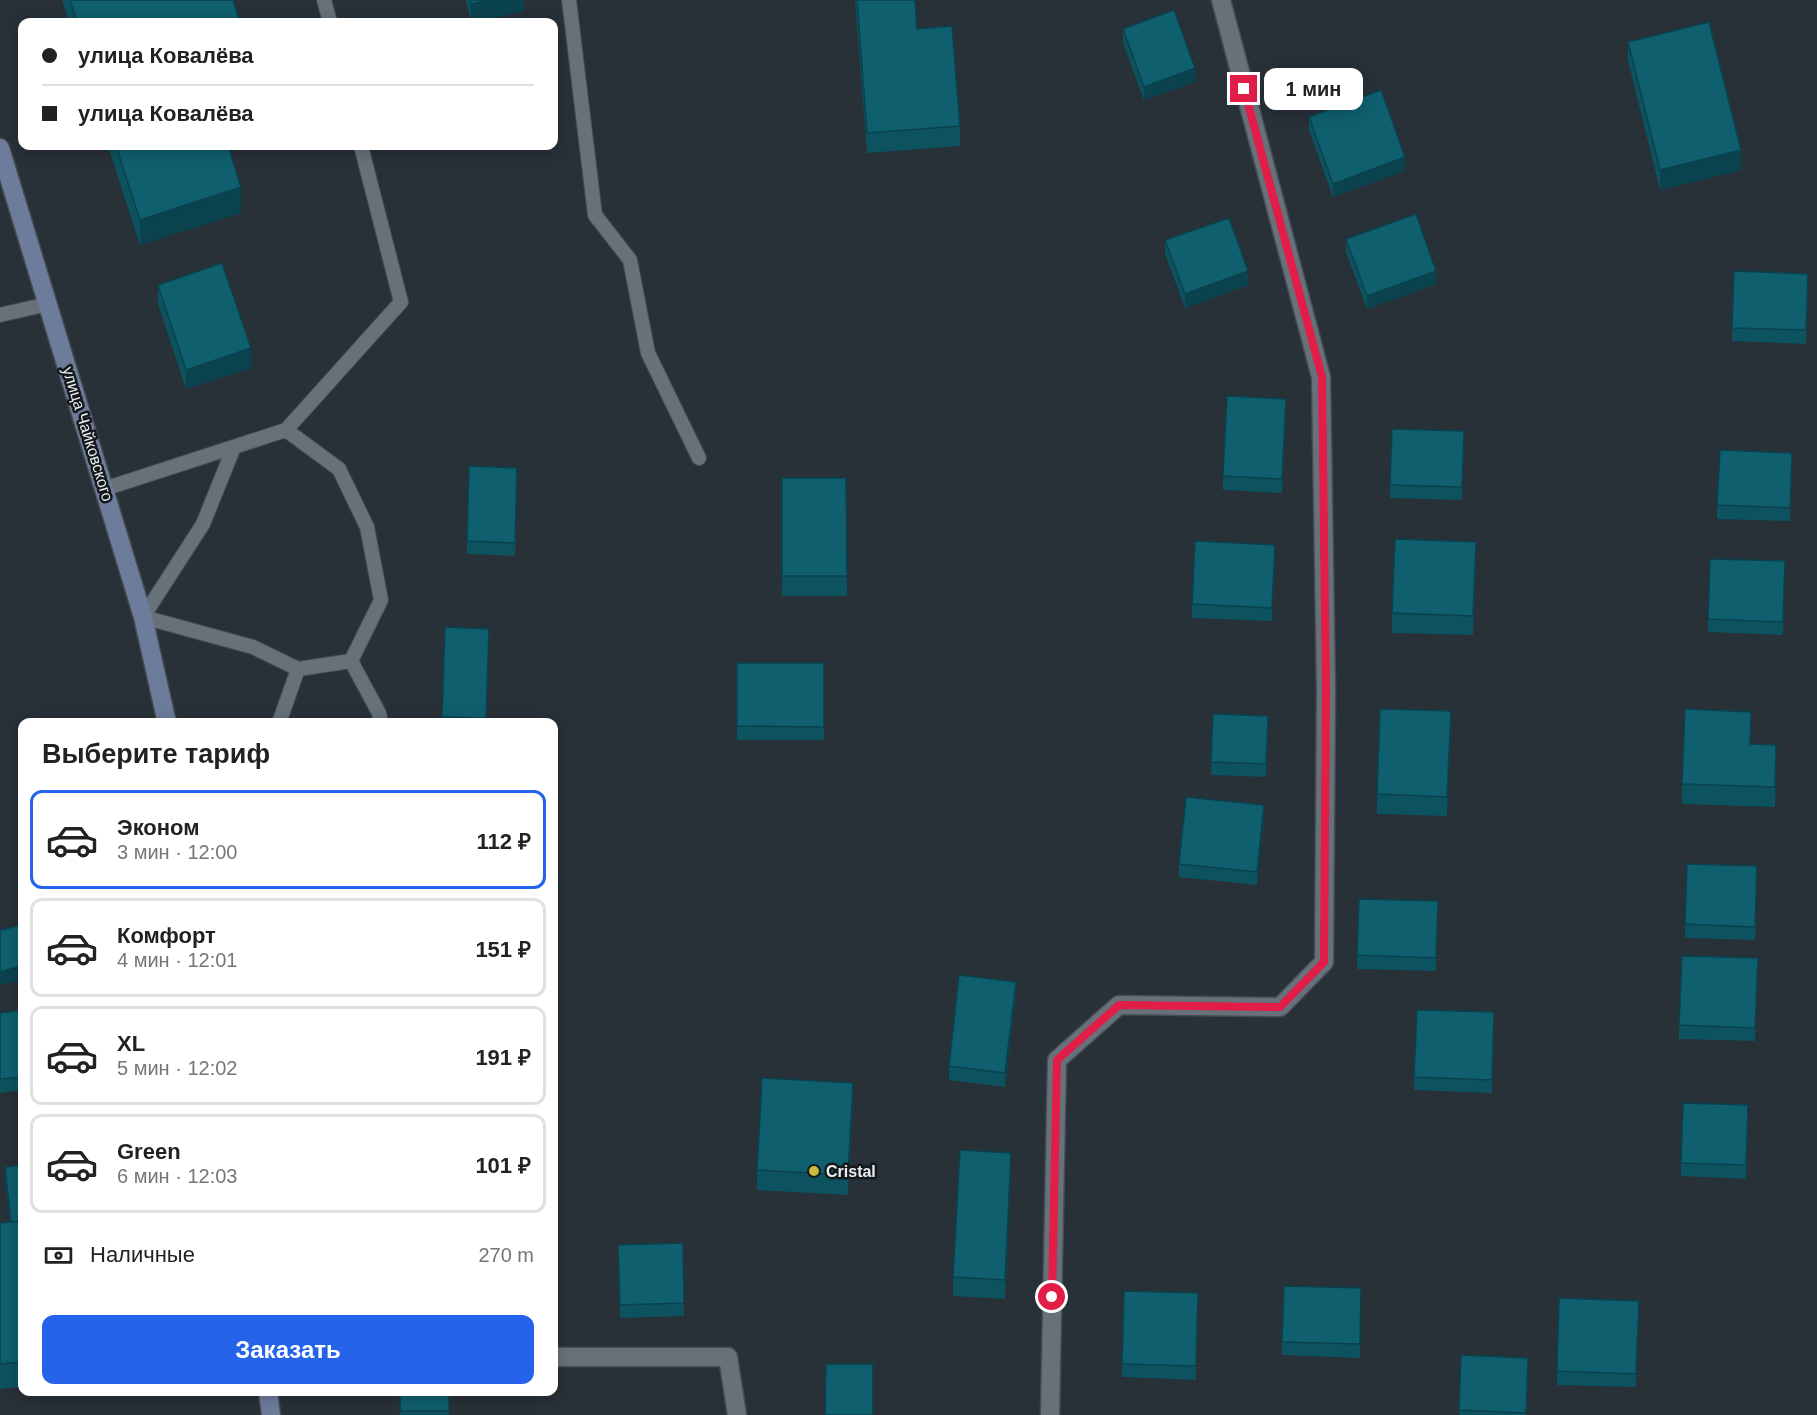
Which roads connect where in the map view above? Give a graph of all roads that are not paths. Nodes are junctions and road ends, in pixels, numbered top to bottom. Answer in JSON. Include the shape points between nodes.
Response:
{"nodes":[{"id":1,"x":324,"y":0,"type":"edge"},
{"id":2,"x":569,"y":0,"type":"edge"},
{"id":3,"x":1221,"y":0,"type":"edge"},
{"id":4,"x":329,"y":18,"type":"edge"},
{"id":5,"x":0,"y":148,"type":"edge"},
{"id":6,"x":362,"y":150,"type":"edge"},
{"id":7,"x":48,"y":304,"type":"junction"},
{"id":8,"x":0,"y":315,"type":"edge"},
{"id":9,"x":286,"y":430,"type":"junction"},
{"id":10,"x":234,"y":447,"type":"junction"},
{"id":11,"x":699,"y":458,"type":"dead end"},
{"id":12,"x":104,"y":489,"type":"junction"},
{"id":13,"x":143,"y":617,"type":"junction"},
{"id":14,"x":351,"y":661,"type":"junction"},
{"id":15,"x":298,"y":669,"type":"junction"},
{"id":16,"x":166,"y":718,"type":"edge"},
{"id":17,"x":281,"y":718,"type":"edge"},
{"id":18,"x":380,"y":718,"type":"edge"},
{"id":19,"x":558,"y":1358,"type":"edge"},
{"id":20,"x":268,"y":1396,"type":"edge"},
{"id":21,"x":270,"y":1415,"type":"edge"},
{"id":22,"x":737,"y":1415,"type":"edge"},
{"id":23,"x":1050,"y":1415,"type":"edge"}],
"edges":[{"from":1,"to":4,"type":"lane"},
{"from":2,"to":11,"type":"lane","via":[[595,215],[630,260],[648,353]]},
{"from":3,"to":23,"type":"street","via":[[1322,377],[1324,962],[1280,1007],[1119,1005],[1057,1060]]},
{"from":5,"to":7,"type":"main road","name":"улица Чайковского"},
{"from":6,"to":9,"type":"lane","via":[[401,302]]},
{"from":7,"to":8,"type":"lane"},
{"from":7,"to":12,"type":"main road","name":"улица Чайковского"},
{"from":9,"to":10,"type":"lane"},
{"from":9,"to":14,"type":"lane","via":[[339,469],[367,527],[381,600]]},
{"from":10,"to":12,"type":"lane"},
{"from":10,"to":13,"type":"lane","via":[[203,524]]},
{"from":12,"to":13,"type":"main road","name":"улица Чайковского"},
{"from":13,"to":15,"type":"lane","via":[[253,648]]},
{"from":13,"to":16,"type":"main road","name":"улица Чайковского"},
{"from":14,"to":15,"type":"lane"},
{"from":14,"to":18,"type":"lane"},
{"from":15,"to":17,"type":"lane"},
{"from":19,"to":22,"type":"street","via":[[728,1357]]},
{"from":20,"to":21,"type":"main road"}]}
